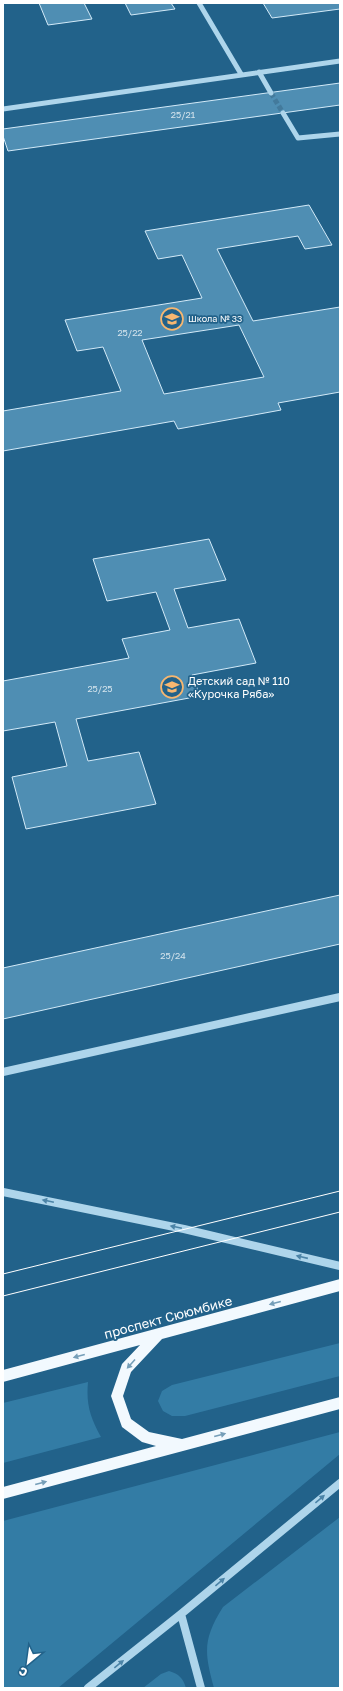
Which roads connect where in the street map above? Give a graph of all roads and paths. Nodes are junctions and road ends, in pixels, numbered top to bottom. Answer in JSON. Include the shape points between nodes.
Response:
{"nodes":[{"id":1,"x":199,"y":3,"type":"edge"},
{"id":2,"x":340,"y":60,"type":"edge"},
{"id":3,"x":259,"y":72,"type":"junction"},
{"id":4,"x":241,"y":74,"type":"junction"},
{"id":5,"x":271,"y":92,"type":"tunnel mouth"},
{"id":6,"x":3,"y":109,"type":"edge"},
{"id":7,"x":283,"y":113,"type":"tunnel mouth"},
{"id":8,"x":340,"y":134,"type":"edge"},
{"id":9,"x":340,"y":997,"type":"edge"},
{"id":10,"x":3,"y":1072,"type":"edge"},
{"id":11,"x":3,"y":1192,"type":"edge"},
{"id":12,"x":340,"y":1266,"type":"edge"},
{"id":13,"x":340,"y":1285,"type":"edge"},
{"id":14,"x":158,"y":1336,"type":"junction"},
{"id":15,"x":3,"y":1376,"type":"edge"},
{"id":16,"x":340,"y":1403,"type":"edge"},
{"id":17,"x":183,"y":1445,"type":"junction"},
{"id":18,"x":340,"y":1483,"type":"edge"},
{"id":19,"x":3,"y":1493,"type":"edge"},
{"id":20,"x":181,"y":1614,"type":"junction"},
{"id":21,"x":88,"y":1688,"type":"edge"},
{"id":22,"x":201,"y":1688,"type":"edge"}],
"edges":[{"from":1,"to":4,"type":"street"},
{"from":2,"to":3,"type":"street"},
{"from":3,"to":4,"type":"street"},
{"from":3,"to":5,"type":"street"},
{"from":4,"to":6,"type":"street"},
{"from":7,"to":8,"type":"street","via":[[298,138]]},
{"from":9,"to":10,"type":"street"},
{"from":12,"to":11,"type":"street","one_way":true,"via":[[184,1229]]},
{"from":13,"to":14,"type":"main road","name":"проспект Сююмбике","one_way":true},
{"from":14,"to":15,"type":"main road","name":"проспект Сююмбике","one_way":true},
{"from":14,"to":17,"type":"main road","one_way":true,"via":[[126,1368],[117,1396],[126,1423],[146,1438]]},
{"from":17,"to":16,"type":"main road","one_way":true},
{"from":19,"to":17,"type":"main road","one_way":true},
{"from":20,"to":18,"type":"street","one_way":true},
{"from":21,"to":20,"type":"street","one_way":true},
{"from":20,"to":22,"type":"street"}]}
